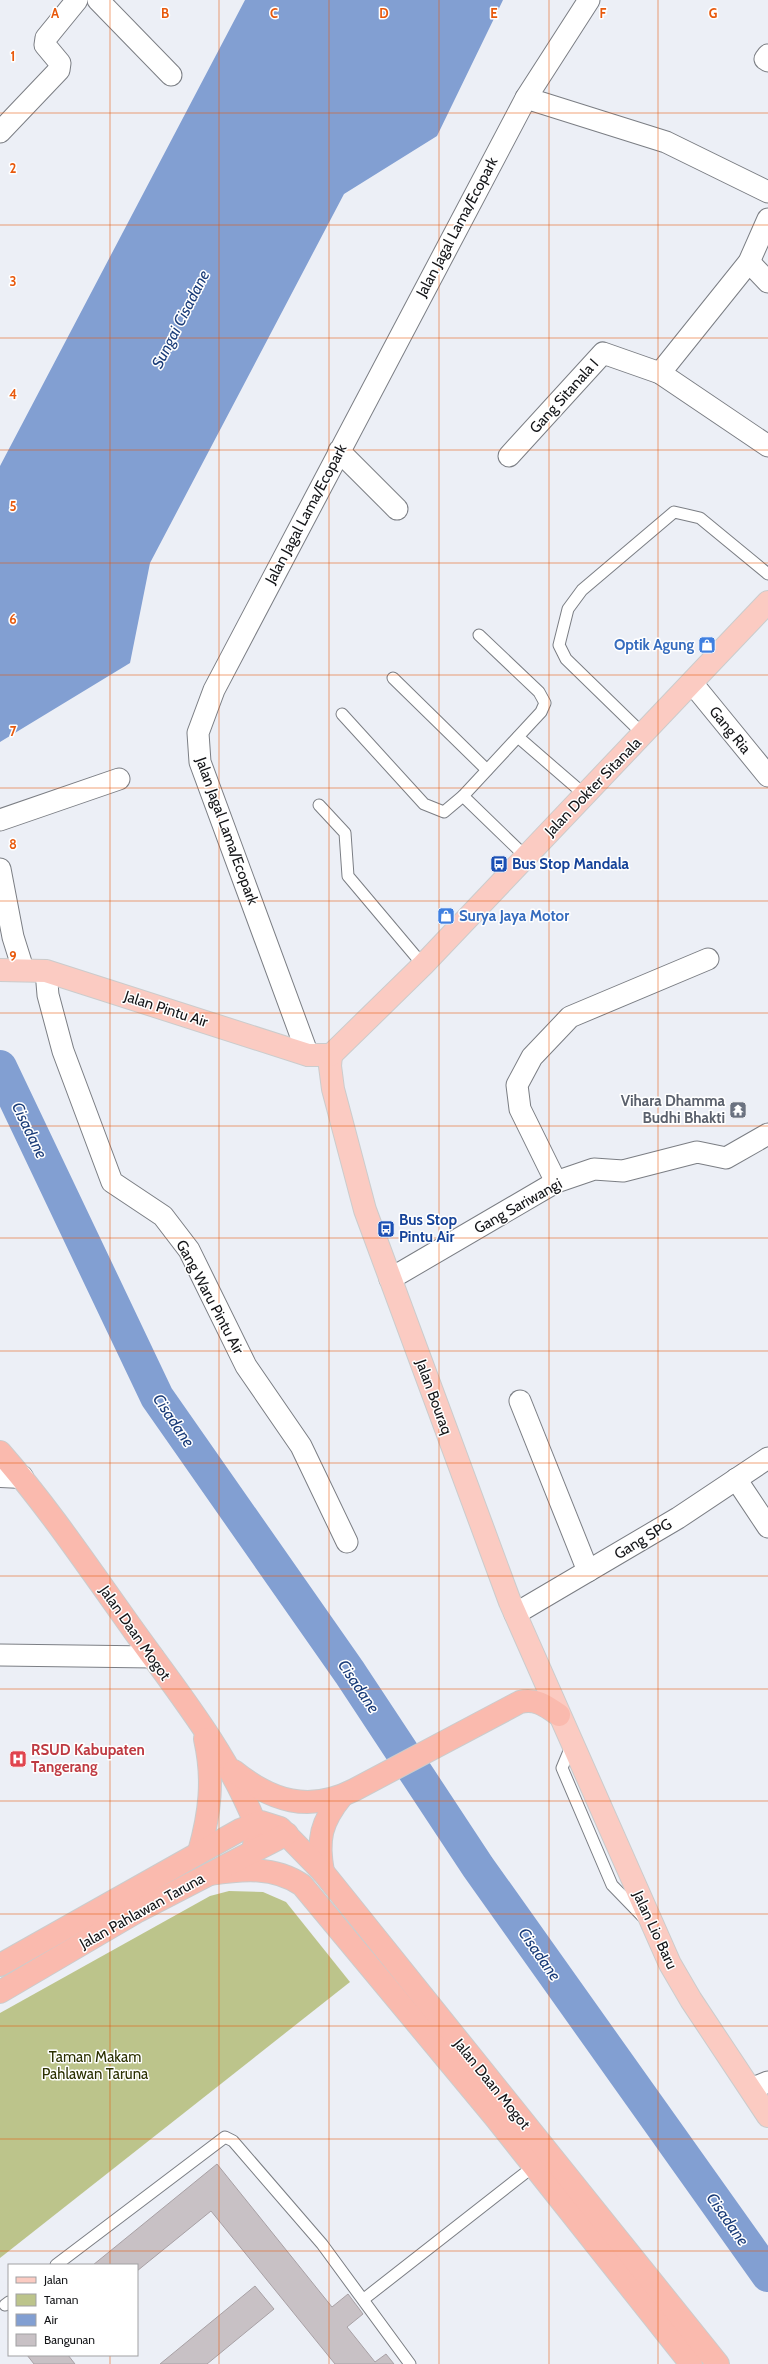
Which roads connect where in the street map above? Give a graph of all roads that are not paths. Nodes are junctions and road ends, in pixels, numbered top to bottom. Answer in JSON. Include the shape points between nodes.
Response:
{"nodes":[{"id":1,"x":77,"y":0,"type":"edge"},
{"id":2,"x":98,"y":0,"type":"edge"},
{"id":3,"x":589,"y":0,"type":"edge"},
{"id":4,"x":171,"y":75,"type":"dead end"},
{"id":5,"x":526,"y":98,"type":"junction"},
{"id":6,"x":0,"y":132,"type":"edge"},
{"id":7,"x":768,"y":192,"type":"edge"},
{"id":8,"x":768,"y":219,"type":"edge"},
{"id":9,"x":749,"y":262,"type":"junction"},
{"id":10,"x":768,"y":282,"type":"edge"},
{"id":11,"x":660,"y":373,"type":"junction"},
{"id":12,"x":768,"y":446,"type":"edge"},
{"id":13,"x":339,"y":451,"type":"junction"},
{"id":14,"x":509,"y":456,"type":"dead end"},
{"id":15,"x":397,"y":509,"type":"dead end"},
{"id":16,"x":768,"y":574,"type":"edge"},
{"id":17,"x":768,"y":602,"type":"edge"},
{"id":18,"x":479,"y":635,"type":"dead end"},
{"id":19,"x":394,"y":678,"type":"dead end"},
{"id":20,"x":692,"y":683,"type":"junction"},
{"id":21,"x":342,"y":714,"type":"dead end"},
{"id":22,"x":643,"y":734,"type":"junction"},
{"id":23,"x":518,"y":737,"type":"junction"},
{"id":24,"x":487,"y":770,"type":"junction"},
{"id":25,"x":768,"y":776,"type":"edge"},
{"id":26,"x":119,"y":779,"type":"dead end"},
{"id":27,"x":585,"y":795,"type":"junction"},
{"id":28,"x":463,"y":796,"type":"junction"},
{"id":29,"x":319,"y":805,"type":"dead end"},
{"id":30,"x":0,"y":820,"type":"edge"},
{"id":31,"x":526,"y":857,"type":"junction"},
{"id":32,"x":0,"y":869,"type":"edge"},
{"id":33,"x":708,"y":959,"type":"dead end"},
{"id":34,"x":423,"y":965,"type":"junction"},
{"id":35,"x":10,"y":970,"type":"edge"},
{"id":36,"x":46,"y":971,"type":"junction"},
{"id":37,"x":308,"y":1055,"type":"junction"},
{"id":38,"x":331,"y":1055,"type":"junction"},
{"id":39,"x":333,"y":1089,"type":"junction"},
{"id":40,"x":768,"y":1134,"type":"edge"},
{"id":41,"x":556,"y":1182,"type":"junction"},
{"id":42,"x":390,"y":1279,"type":"junction"},
{"id":43,"x":520,"y":1401,"type":"dead end"},
{"id":44,"x":0,"y":1452,"type":"edge"},
{"id":45,"x":768,"y":1458,"type":"edge"},
{"id":46,"x":0,"y":1476,"type":"edge"},
{"id":47,"x":22,"y":1477,"type":"junction"},
{"id":48,"x":736,"y":1479,"type":"junction"},
{"id":49,"x":768,"y":1527,"type":"edge"},
{"id":50,"x":347,"y":1542,"type":"dead end"},
{"id":51,"x":588,"y":1571,"type":"junction"},
{"id":52,"x":515,"y":1614,"type":"junction"},
{"id":53,"x":0,"y":1655,"type":"edge"},
{"id":54,"x":153,"y":1657,"type":"junction"},
{"id":55,"x":203,"y":1730,"type":"junction"},
{"id":56,"x":565,"y":1730,"type":"junction"},
{"id":57,"x":228,"y":1766,"type":"junction"},
{"id":58,"x":348,"y":1793,"type":"junction"},
{"id":59,"x":255,"y":1823,"type":"junction"},
{"id":60,"x":287,"y":1834,"type":"junction"},
{"id":61,"x":198,"y":1852,"type":"junction"},
{"id":62,"x":253,"y":1852,"type":"junction"},
{"id":63,"x":323,"y":1872,"type":"junction"},
{"id":64,"x":210,"y":1874,"type":"junction"},
{"id":65,"x":0,"y":1965,"type":"edge"},
{"id":66,"x":0,"y":1992,"type":"edge"},
{"id":67,"x":759,"y":2085,"type":"edge"},
{"id":68,"x":768,"y":2116,"type":"edge"},
{"id":69,"x":534,"y":2166,"type":"junction"},
{"id":70,"x":57,"y":2264,"type":"edge"},
{"id":71,"x":364,"y":2299,"type":"junction"},
{"id":72,"x":410,"y":2364,"type":"edge"},
{"id":73,"x":691,"y":2364,"type":"edge"},
{"id":74,"x":718,"y":2364,"type":"edge"}],
"edges":[{"from":1,"to":6,"type":"street","via":[[46,40],[45,45],[60,63],[59,70]]},
{"from":2,"to":4,"type":"street"},
{"from":3,"to":5,"type":"street","name":"Jalan Jagal Lama/Ecopark"},
{"from":5,"to":7,"type":"street","via":[[666,142]]},
{"from":5,"to":13,"type":"street","name":"Jalan Jagal Lama/Ecopark"},
{"from":8,"to":9,"type":"street"},
{"from":9,"to":10,"type":"street"},
{"from":9,"to":11,"type":"street"},
{"from":11,"to":12,"type":"street","name":"Gang Sitanala I"},
{"from":11,"to":14,"type":"street","name":"Gang Sitanala I","via":[[603,353]]},
{"from":13,"to":15,"type":"street"},
{"from":13,"to":37,"type":"street","name":"Jalan Jagal Lama/Ecopark","via":[[214,690],[198,733],[200,762],[250,891]]},
{"from":16,"to":22,"type":"lane","via":[[700,518],[674,512],[582,590],[568,609],[560,645],[566,659]]},
{"from":17,"to":20,"type":"main road","name":"Jalan Dokter Sitanala"},
{"from":18,"to":23,"type":"lane","via":[[539,692],[545,703],[541,712]]},
{"from":19,"to":24,"type":"lane"},
{"from":20,"to":22,"type":"main road","name":"Jalan Dokter Sitanala"},
{"from":20,"to":25,"type":"street","name":"Gang Ria"},
{"from":21,"to":28,"type":"lane","via":[[424,804],[444,812]]},
{"from":22,"to":27,"type":"main road","name":"Jalan Dokter Sitanala"},
{"from":23,"to":24,"type":"lane"},
{"from":23,"to":27,"type":"lane"},
{"from":24,"to":28,"type":"lane"},
{"from":26,"to":30,"type":"street"},
{"from":27,"to":31,"type":"main road","name":"Jalan Dokter Sitanala"},
{"from":28,"to":31,"type":"lane"},
{"from":29,"to":34,"type":"lane","via":[[345,833],[348,876]]},
{"from":31,"to":34,"type":"main road","name":"Jalan Dokter Sitanala"},
{"from":32,"to":35,"type":"street","via":[[13,937]]},
{"from":33,"to":41,"type":"street","via":[[570,1017],[532,1057],[516,1085],[520,1109]]},
{"from":34,"to":38,"type":"main road","name":"Jalan Dokter Sitanala"},
{"from":35,"to":36,"type":"main road","name":"Jalan Pintu Air"},
{"from":36,"to":37,"type":"main road","name":"Jalan Pintu Air"},
{"from":36,"to":50,"type":"street","name":"Gang Waru Pintu Air","via":[[48,994],[63,1052],[112,1182],[163,1216],[189,1250],[246,1366],[301,1446]]},
{"from":37,"to":38,"type":"main road","name":"Jalan Pintu Air"},
{"from":37,"to":39,"type":"main road"},
{"from":38,"to":39,"type":"main road","name":"Jalan Bouraq"},
{"from":39,"to":42,"type":"main road","name":"Jalan Bouraq","via":[[365,1210]]},
{"from":40,"to":41,"type":"street","name":"Gang Sariwangi","via":[[726,1158],[697,1152],[623,1171],[594,1169]]},
{"from":41,"to":42,"type":"street","name":"Gang Sariwangi"},
{"from":42,"to":52,"type":"main road","name":"Jalan Bouraq"},
{"from":43,"to":51,"type":"street"},
{"from":44,"to":47,"type":"highway","name":"Jalan Daan Mogot"},
{"from":45,"to":48,"type":"street","name":"Gang SPG"},
{"from":46,"to":47,"type":"street"},
{"from":47,"to":54,"type":"highway","name":"Jalan Daan Mogot"},
{"from":48,"to":49,"type":"street"},
{"from":48,"to":51,"type":"street","name":"Gang SPG","via":[[678,1518]]},
{"from":51,"to":52,"type":"street","name":"Gang SPG"},
{"from":52,"to":56,"type":"main road","name":"Jalan Bouraq"},
{"from":53,"to":54,"type":"street"},
{"from":54,"to":55,"type":"highway","name":"Jalan Daan Mogot"},
{"from":55,"to":57,"type":"highway","name":"Jalan Daan Mogot"},
{"from":55,"to":61,"type":"highway","via":[[210,1760],[211,1791],[208,1822]]},
{"from":56,"to":58,"type":"highway","via":[[537,1701],[529,1700],[509,1708]]},
{"from":56,"to":67,"type":"main road","name":"Jalan Lio Baru","via":[[670,1964],[691,2000]]},
{"from":57,"to":58,"type":"highway","via":[[254,1787],[274,1797],[296,1802],[319,1801]]},
{"from":57,"to":59,"type":"highway","name":"Jalan Daan Mogot"},
{"from":58,"to":63,"type":"highway","via":[[328,1813],[321,1832],[319,1852]]},
{"from":59,"to":60,"type":"highway","name":"Jalan Daan Mogot","via":[[271,1823]]},
{"from":59,"to":61,"type":"highway","name":"Jalan Pahlawan Taruna"},
{"from":59,"to":62,"type":"highway","name":"Jalan Daan Mogot"},
{"from":60,"to":62,"type":"highway","name":"Jalan Pahlawan Taruna"},
{"from":60,"to":63,"type":"highway","name":"Jalan Daan Mogot"},
{"from":61,"to":65,"type":"highway","name":"Jalan Pahlawan Taruna"},
{"from":62,"to":64,"type":"highway","name":"Jalan Pahlawan Taruna"},
{"from":63,"to":74,"type":"highway","name":"Jalan Daan Mogot"},
{"from":64,"to":66,"type":"highway","name":"Jalan Pahlawan Taruna","via":[[138,1911]]},
{"from":64,"to":69,"type":"highway","name":"Jalan Daan Mogot","via":[[239,1870],[272,1871],[289,1876],[302,1885]]},
{"from":67,"to":68,"type":"main road","name":"Jalan Lio Baru"},
{"from":69,"to":71,"type":"lane"},
{"from":69,"to":73,"type":"highway","name":"Jalan Daan Mogot"},
{"from":70,"to":71,"type":"lane","via":[[225,2137],[233,2141],[322,2244]]},
{"from":71,"to":72,"type":"lane"}]}
